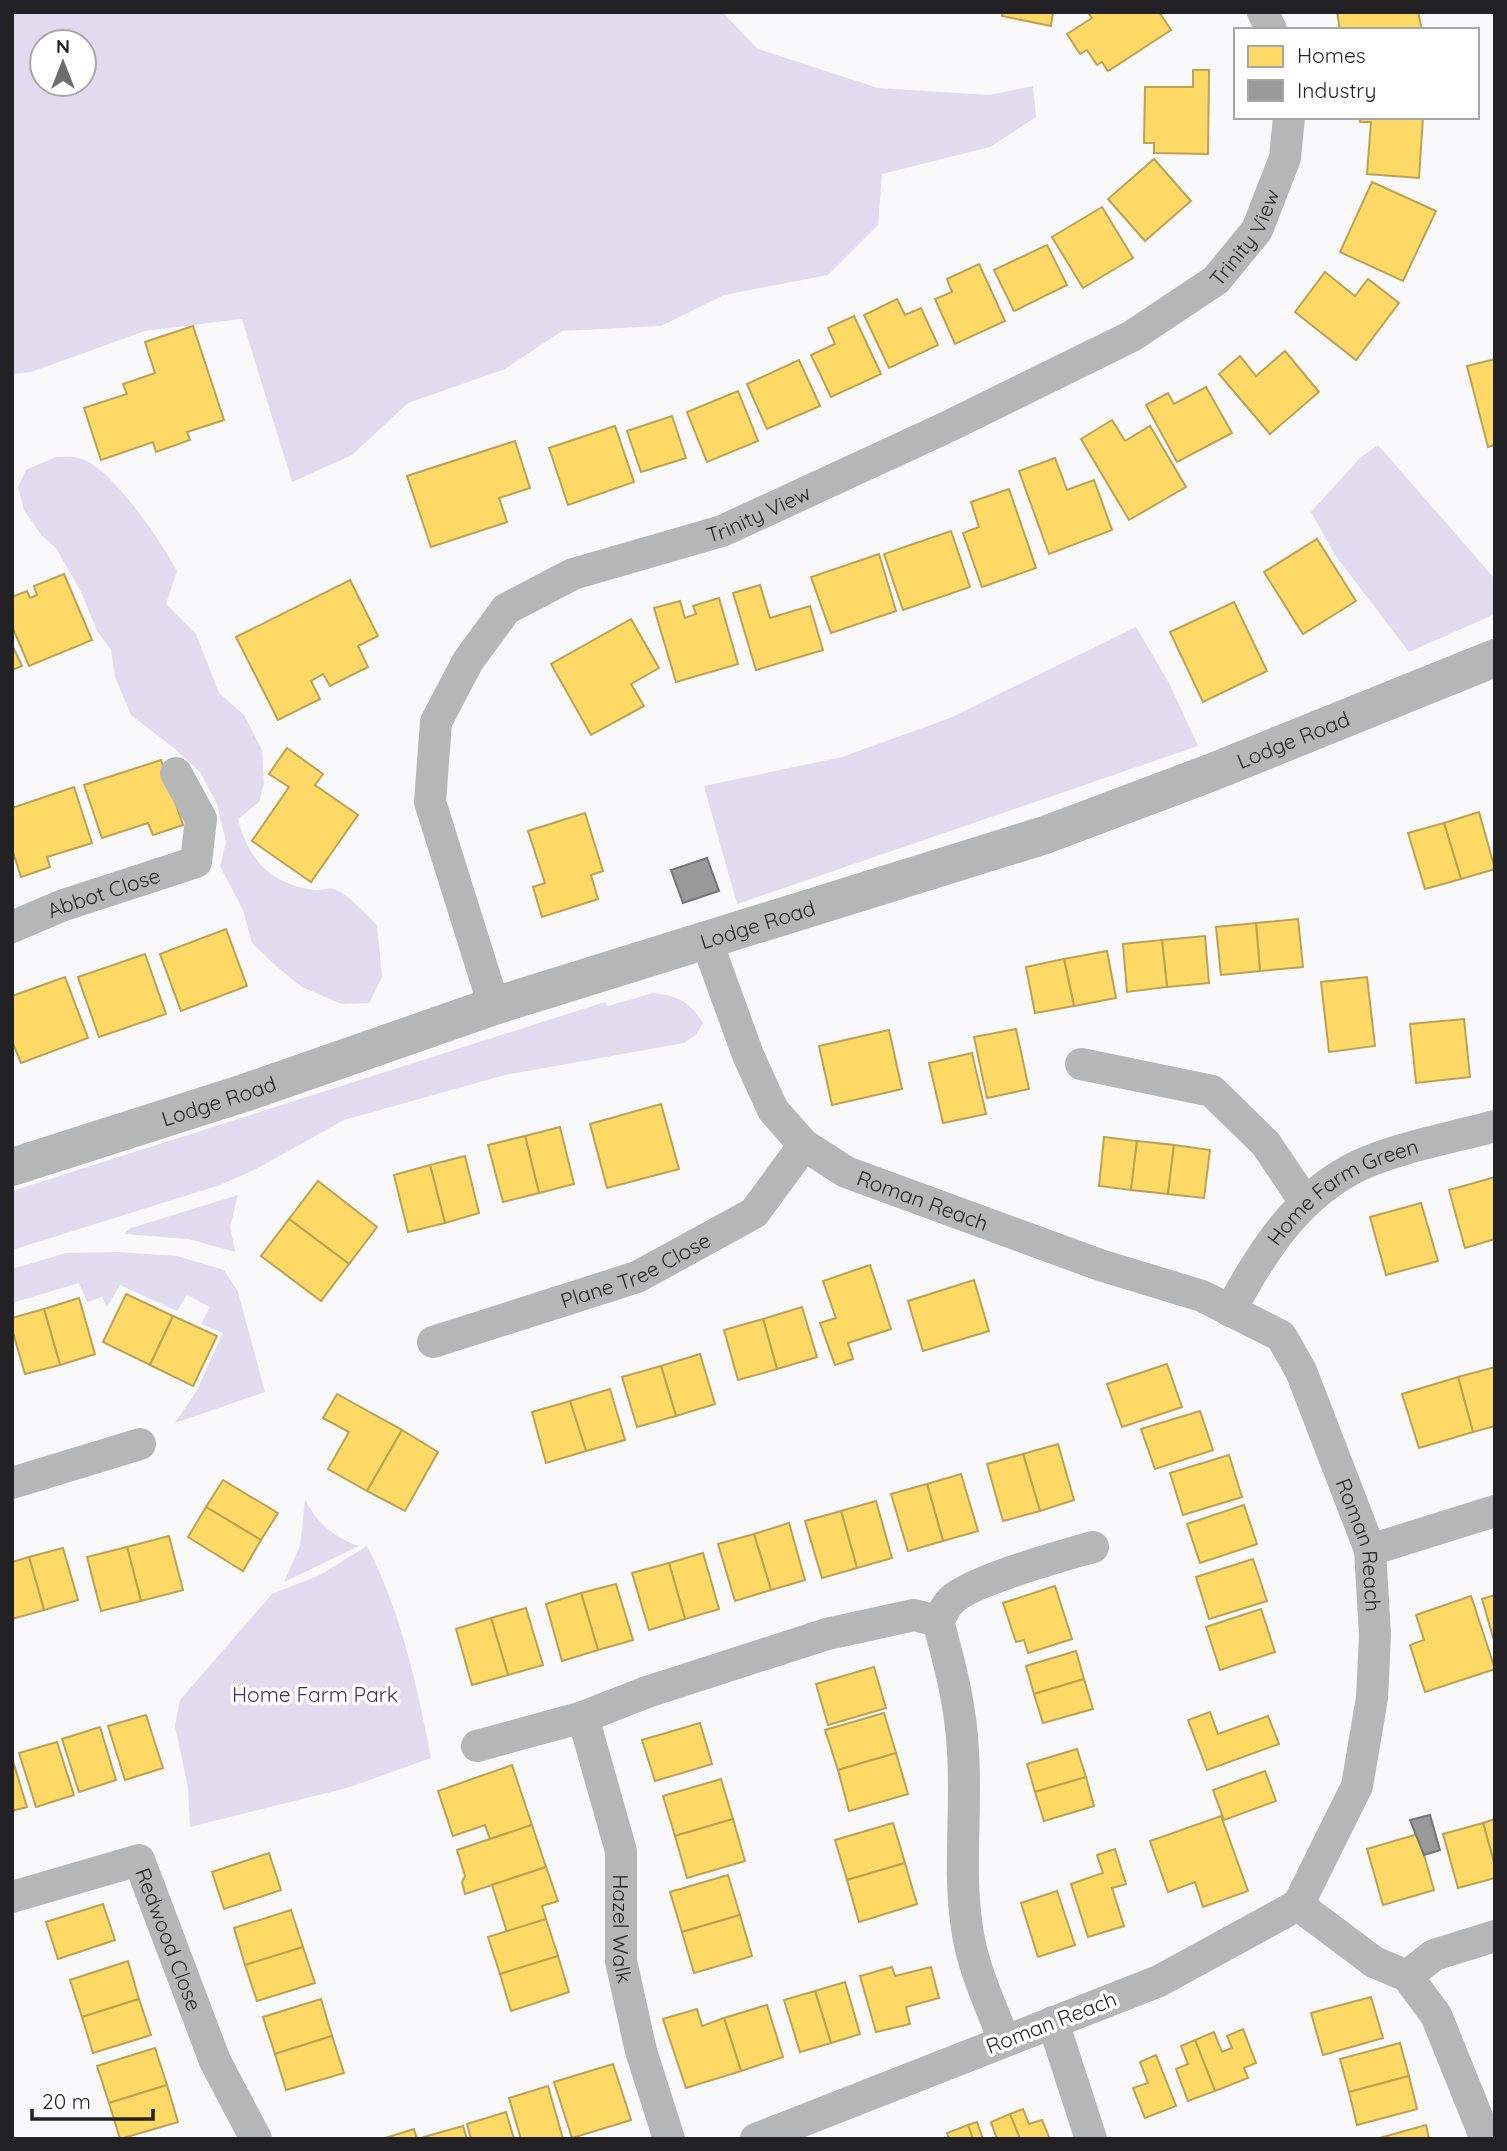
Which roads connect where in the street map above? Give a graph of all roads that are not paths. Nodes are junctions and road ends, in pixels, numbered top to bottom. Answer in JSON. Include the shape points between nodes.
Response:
{"nodes":[{"id":1,"x":1263,"y":12,"type":"edge"},
{"id":2,"x":1270,"y":28,"type":"edge"},
{"id":3,"x":1289,"y":119,"type":"edge"},
{"id":4,"x":1495,"y":658,"type":"edge"},
{"id":5,"x":176,"y":773,"type":"dead end"},
{"id":6,"x":14,"y":918,"type":"edge"},
{"id":7,"x":707,"y":942,"type":"junction"},
{"id":8,"x":494,"y":1006,"type":"junction"},
{"id":9,"x":1081,"y":1064,"type":"dead end"},
{"id":10,"x":1495,"y":1126,"type":"edge"},
{"id":11,"x":804,"y":1145,"type":"junction"},
{"id":12,"x":12,"y":1167,"type":"edge"},
{"id":13,"x":1305,"y":1202,"type":"junction"},
{"id":14,"x":1230,"y":1311,"type":"junction"},
{"id":15,"x":433,"y":1342,"type":"dead end"},
{"id":16,"x":140,"y":1444,"type":"dead end"},
{"id":17,"x":12,"y":1483,"type":"edge"},
{"id":18,"x":1495,"y":1511,"type":"edge"},
{"id":19,"x":1093,"y":1547,"type":"dead end"},
{"id":20,"x":1370,"y":1550,"type":"junction"},
{"id":21,"x":938,"y":1621,"type":"junction"},
{"id":22,"x":583,"y":1717,"type":"junction"},
{"id":23,"x":477,"y":1746,"type":"dead end"},
{"id":24,"x":12,"y":1896,"type":"edge"},
{"id":25,"x":1298,"y":1905,"type":"junction"},
{"id":26,"x":1495,"y":1936,"type":"edge"},
{"id":27,"x":1407,"y":1976,"type":"junction"},
{"id":28,"x":1053,"y":2022,"type":"junction"},
{"id":29,"x":1004,"y":2040,"type":"junction"},
{"id":30,"x":256,"y":2139,"type":"edge"},
{"id":31,"x":669,"y":2139,"type":"edge"},
{"id":32,"x":756,"y":2139,"type":"edge"},
{"id":33,"x":1091,"y":2139,"type":"edge"},
{"id":34,"x":1486,"y":2139,"type":"edge"}],
"edges":[{"from":1,"to":2,"type":"street"},
{"from":3,"to":8,"type":"street","name":"Trinity View","via":[[1285,158],[1257,230],[1216,280],[1132,336],[722,531],[573,574],[506,609],[468,661],[436,722],[430,802]]},
{"from":4,"to":7,"type":"street","name":"Lodge Road","via":[[1045,835]]},
{"from":5,"to":6,"type":"street","name":"Abbot Close","via":[[201,819],[196,862]]},
{"from":7,"to":8,"type":"street","name":"Lodge Road"},
{"from":7,"to":11,"type":"street","name":"Roman Reach","via":[[773,1110]]},
{"from":8,"to":12,"type":"street","name":"Lodge Road"},
{"from":9,"to":13,"type":"street","via":[[1212,1091],[1266,1144]]},
{"from":10,"to":13,"type":"street","name":"Home Farm Green","via":[[1360,1165]]},
{"from":11,"to":14,"type":"street","name":"Roman Reach","via":[[846,1172],[1100,1265],[1202,1296]]},
{"from":11,"to":15,"type":"street","name":"Plane Tree Close","via":[[754,1213],[637,1277]]},
{"from":13,"to":14,"type":"street","name":"Home Farm Green","via":[[1260,1255]]},
{"from":14,"to":20,"type":"street","name":"Roman Reach","via":[[1281,1336],[1301,1371]]},
{"from":16,"to":17,"type":"street"},
{"from":18,"to":20,"type":"street"},
{"from":19,"to":21,"type":"street","via":[[978,1586],[951,1600]]},
{"from":20,"to":25,"type":"street","name":"Roman Reach","via":[[1376,1635],[1372,1699],[1357,1786]]},
{"from":21,"to":22,"type":"street","via":[[914,1615],[827,1634]]},
{"from":21,"to":29,"type":"street","via":[[959,1702],[964,1754],[961,1871],[967,1931]]},
{"from":22,"to":23,"type":"street"},
{"from":22,"to":31,"type":"street","name":"Hazel Walk","via":[[621,1851],[621,1961],[641,2051]]},
{"from":24,"to":30,"type":"street","name":"Redwood Close","via":[[139,1860],[215,2062]]},
{"from":25,"to":27,"type":"street","via":[[1374,1962]]},
{"from":25,"to":28,"type":"street","name":"Roman Reach","via":[[1159,1981]]},
{"from":26,"to":27,"type":"street","via":[[1434,1955]]},
{"from":27,"to":34,"type":"street","via":[[1436,2015]]},
{"from":28,"to":29,"type":"street","name":"Roman Reach"},
{"from":28,"to":33,"type":"street"},
{"from":29,"to":32,"type":"street","name":"Roman Reach"}]}
